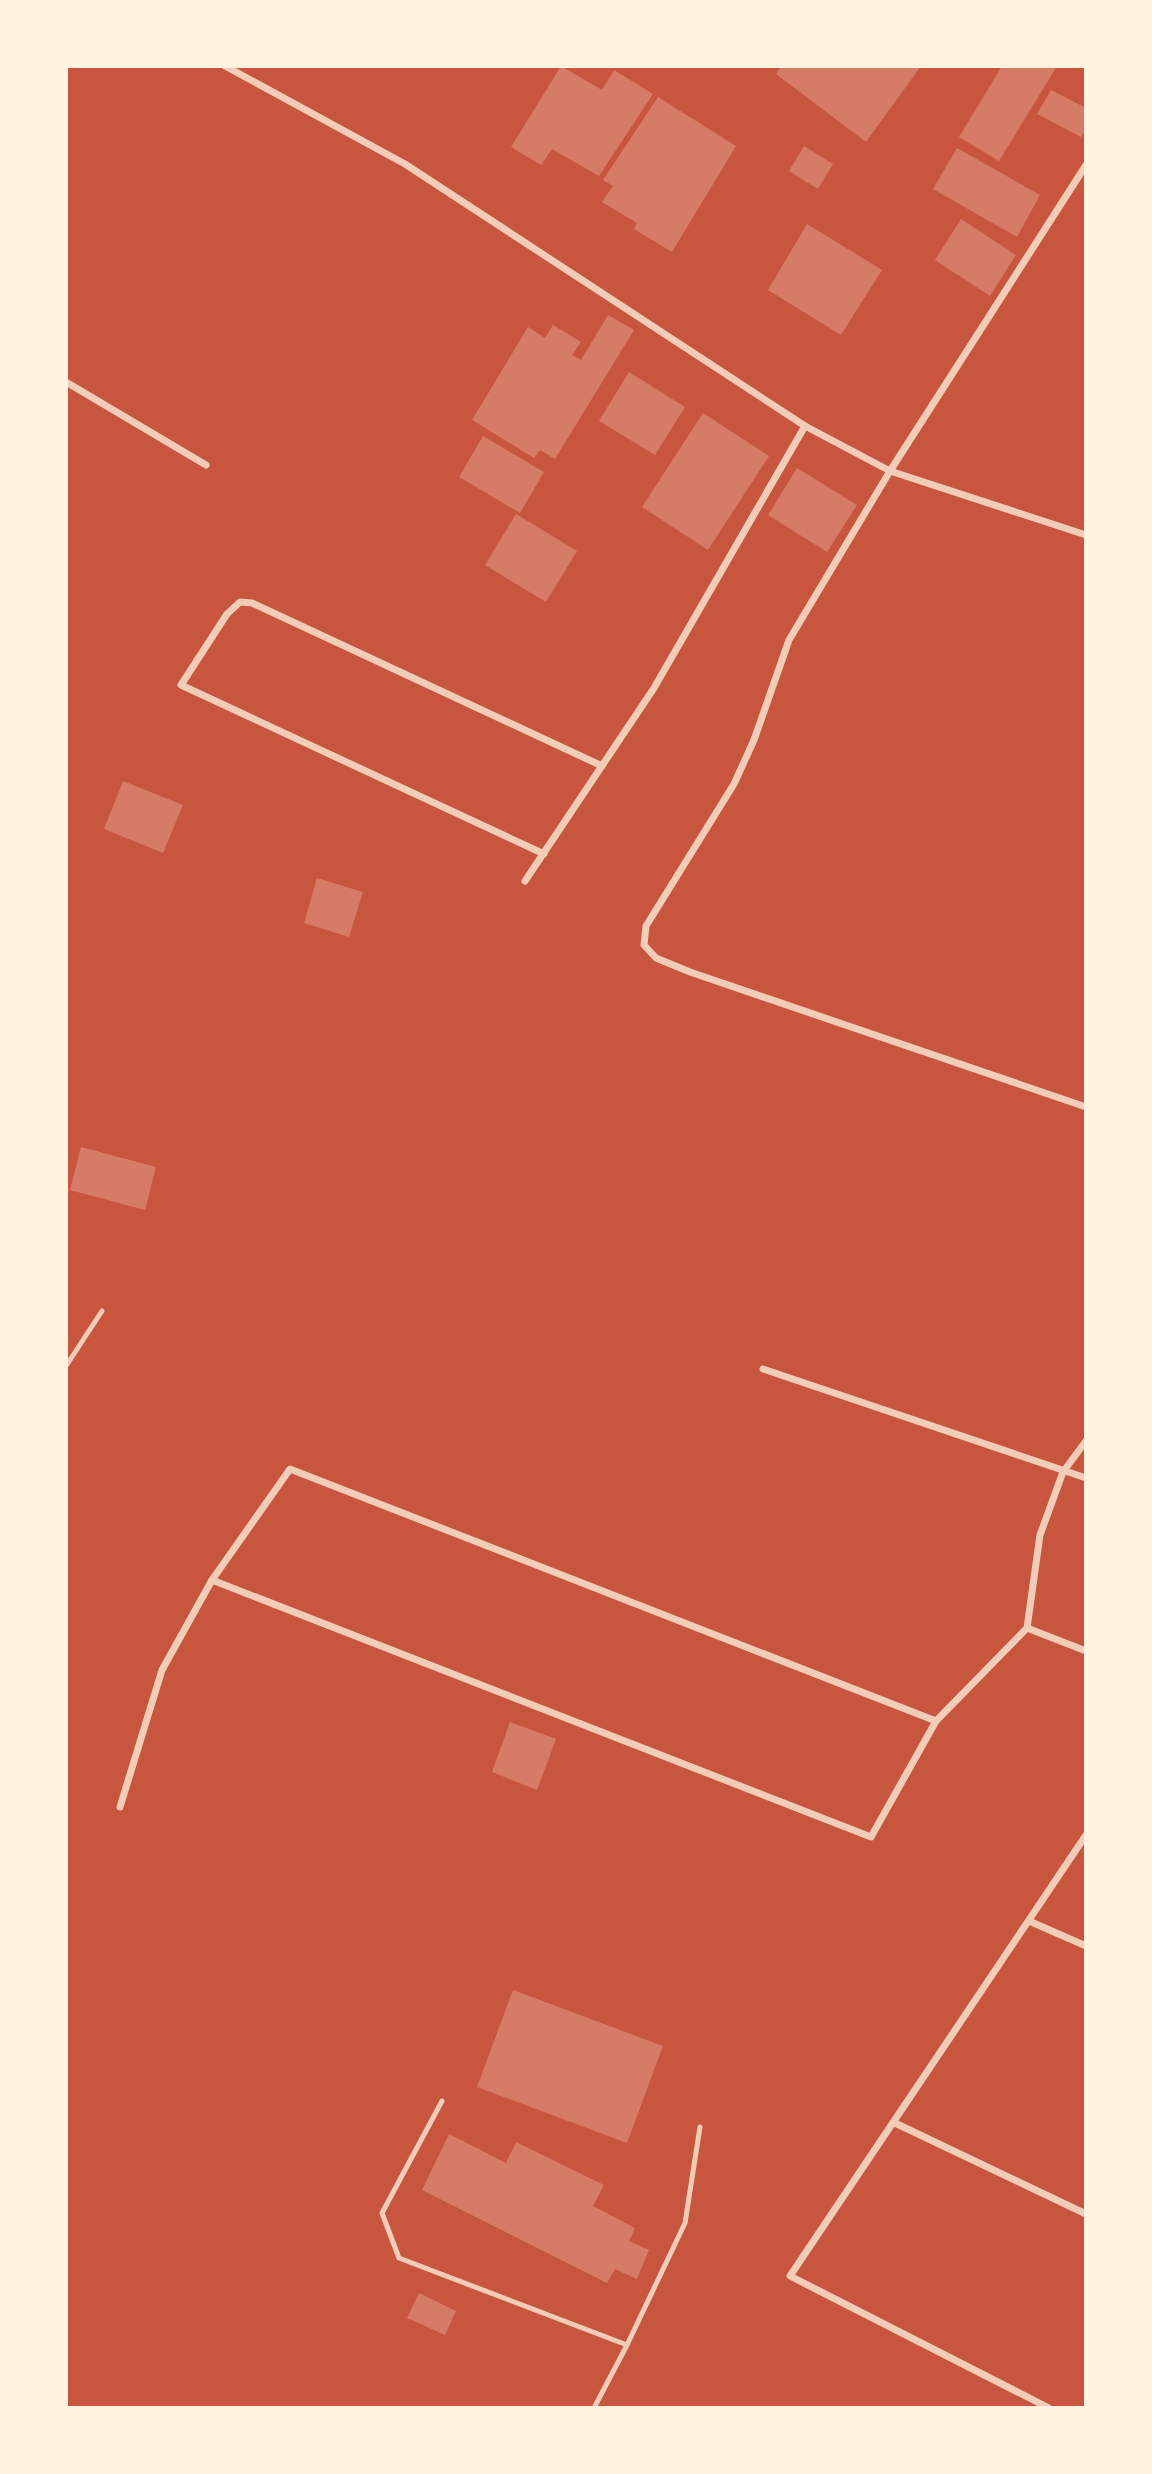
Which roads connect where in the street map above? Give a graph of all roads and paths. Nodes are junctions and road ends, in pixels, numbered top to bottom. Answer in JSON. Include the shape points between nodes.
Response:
{"nodes":[{"id":1,"x":225,"y":66,"type":"edge"},
{"id":2,"x":1086,"y":165,"type":"edge"},
{"id":3,"x":66,"y":382,"type":"edge"},
{"id":4,"x":805,"y":426,"type":"junction"},
{"id":5,"x":206,"y":465,"type":"dead end"},
{"id":6,"x":890,"y":471,"type":"junction"},
{"id":7,"x":1086,"y":535,"type":"edge"},
{"id":8,"x":602,"y":766,"type":"junction"},
{"id":9,"x":544,"y":854,"type":"junction"},
{"id":10,"x":526,"y":881,"type":"dead end"},
{"id":11,"x":1086,"y":1107,"type":"edge"},
{"id":12,"x":102,"y":1311,"type":"dead end"},
{"id":13,"x":66,"y":1366,"type":"edge"},
{"id":14,"x":763,"y":1369,"type":"dead end"},
{"id":15,"x":1086,"y":1441,"type":"edge"},
{"id":16,"x":1063,"y":1472,"type":"junction"},
{"id":17,"x":1086,"y":1478,"type":"edge"},
{"id":18,"x":212,"y":1580,"type":"junction"},
{"id":19,"x":1027,"y":1628,"type":"junction"},
{"id":20,"x":1086,"y":1651,"type":"edge"},
{"id":21,"x":936,"y":1721,"type":"junction"},
{"id":22,"x":120,"y":1807,"type":"dead end"},
{"id":23,"x":1086,"y":1835,"type":"edge"},
{"id":24,"x":1030,"y":1920,"type":"junction"},
{"id":25,"x":1086,"y":1946,"type":"edge"},
{"id":26,"x":442,"y":2101,"type":"dead end"},
{"id":27,"x":895,"y":2123,"type":"junction"},
{"id":28,"x":700,"y":2126,"type":"dead end"},
{"id":29,"x":1086,"y":2214,"type":"edge"},
{"id":30,"x":627,"y":2345,"type":"junction"},
{"id":31,"x":594,"y":2407,"type":"edge"},
{"id":32,"x":1049,"y":2407,"type":"edge"}],
"edges":[{"from":1,"to":4,"type":"street","via":[[405,164]]},
{"from":2,"to":6,"type":"street"},
{"from":3,"to":5,"type":"street"},
{"from":4,"to":6,"type":"street"},
{"from":4,"to":8,"type":"street","via":[[654,688]]},
{"from":6,"to":7,"type":"street"},
{"from":6,"to":11,"type":"street","via":[[789,640],[734,783],[646,926],[644,945],[656,958],[690,972]]},
{"from":8,"to":9,"type":"street"},
{"from":8,"to":9,"type":"street","via":[[252,603],[240,602],[227,614],[181,685]]},
{"from":9,"to":10,"type":"street"},
{"from":12,"to":13,"type":"lane"},
{"from":14,"to":16,"type":"street"},
{"from":15,"to":16,"type":"street"},
{"from":16,"to":17,"type":"street"},
{"from":16,"to":19,"type":"street","via":[[1040,1535]]},
{"from":18,"to":21,"type":"street","via":[[290,1469]]},
{"from":18,"to":21,"type":"street","via":[[871,1837]]},
{"from":18,"to":22,"type":"street","via":[[162,1670]]},
{"from":19,"to":20,"type":"street"},
{"from":19,"to":21,"type":"street"},
{"from":23,"to":24,"type":"street"},
{"from":24,"to":25,"type":"street"},
{"from":24,"to":27,"type":"street"},
{"from":26,"to":30,"type":"lane","via":[[382,2213],[399,2258]]},
{"from":27,"to":29,"type":"street"},
{"from":27,"to":32,"type":"street","via":[[790,2276]]},
{"from":28,"to":30,"type":"lane","via":[[685,2223]]},
{"from":30,"to":31,"type":"lane"}]}
